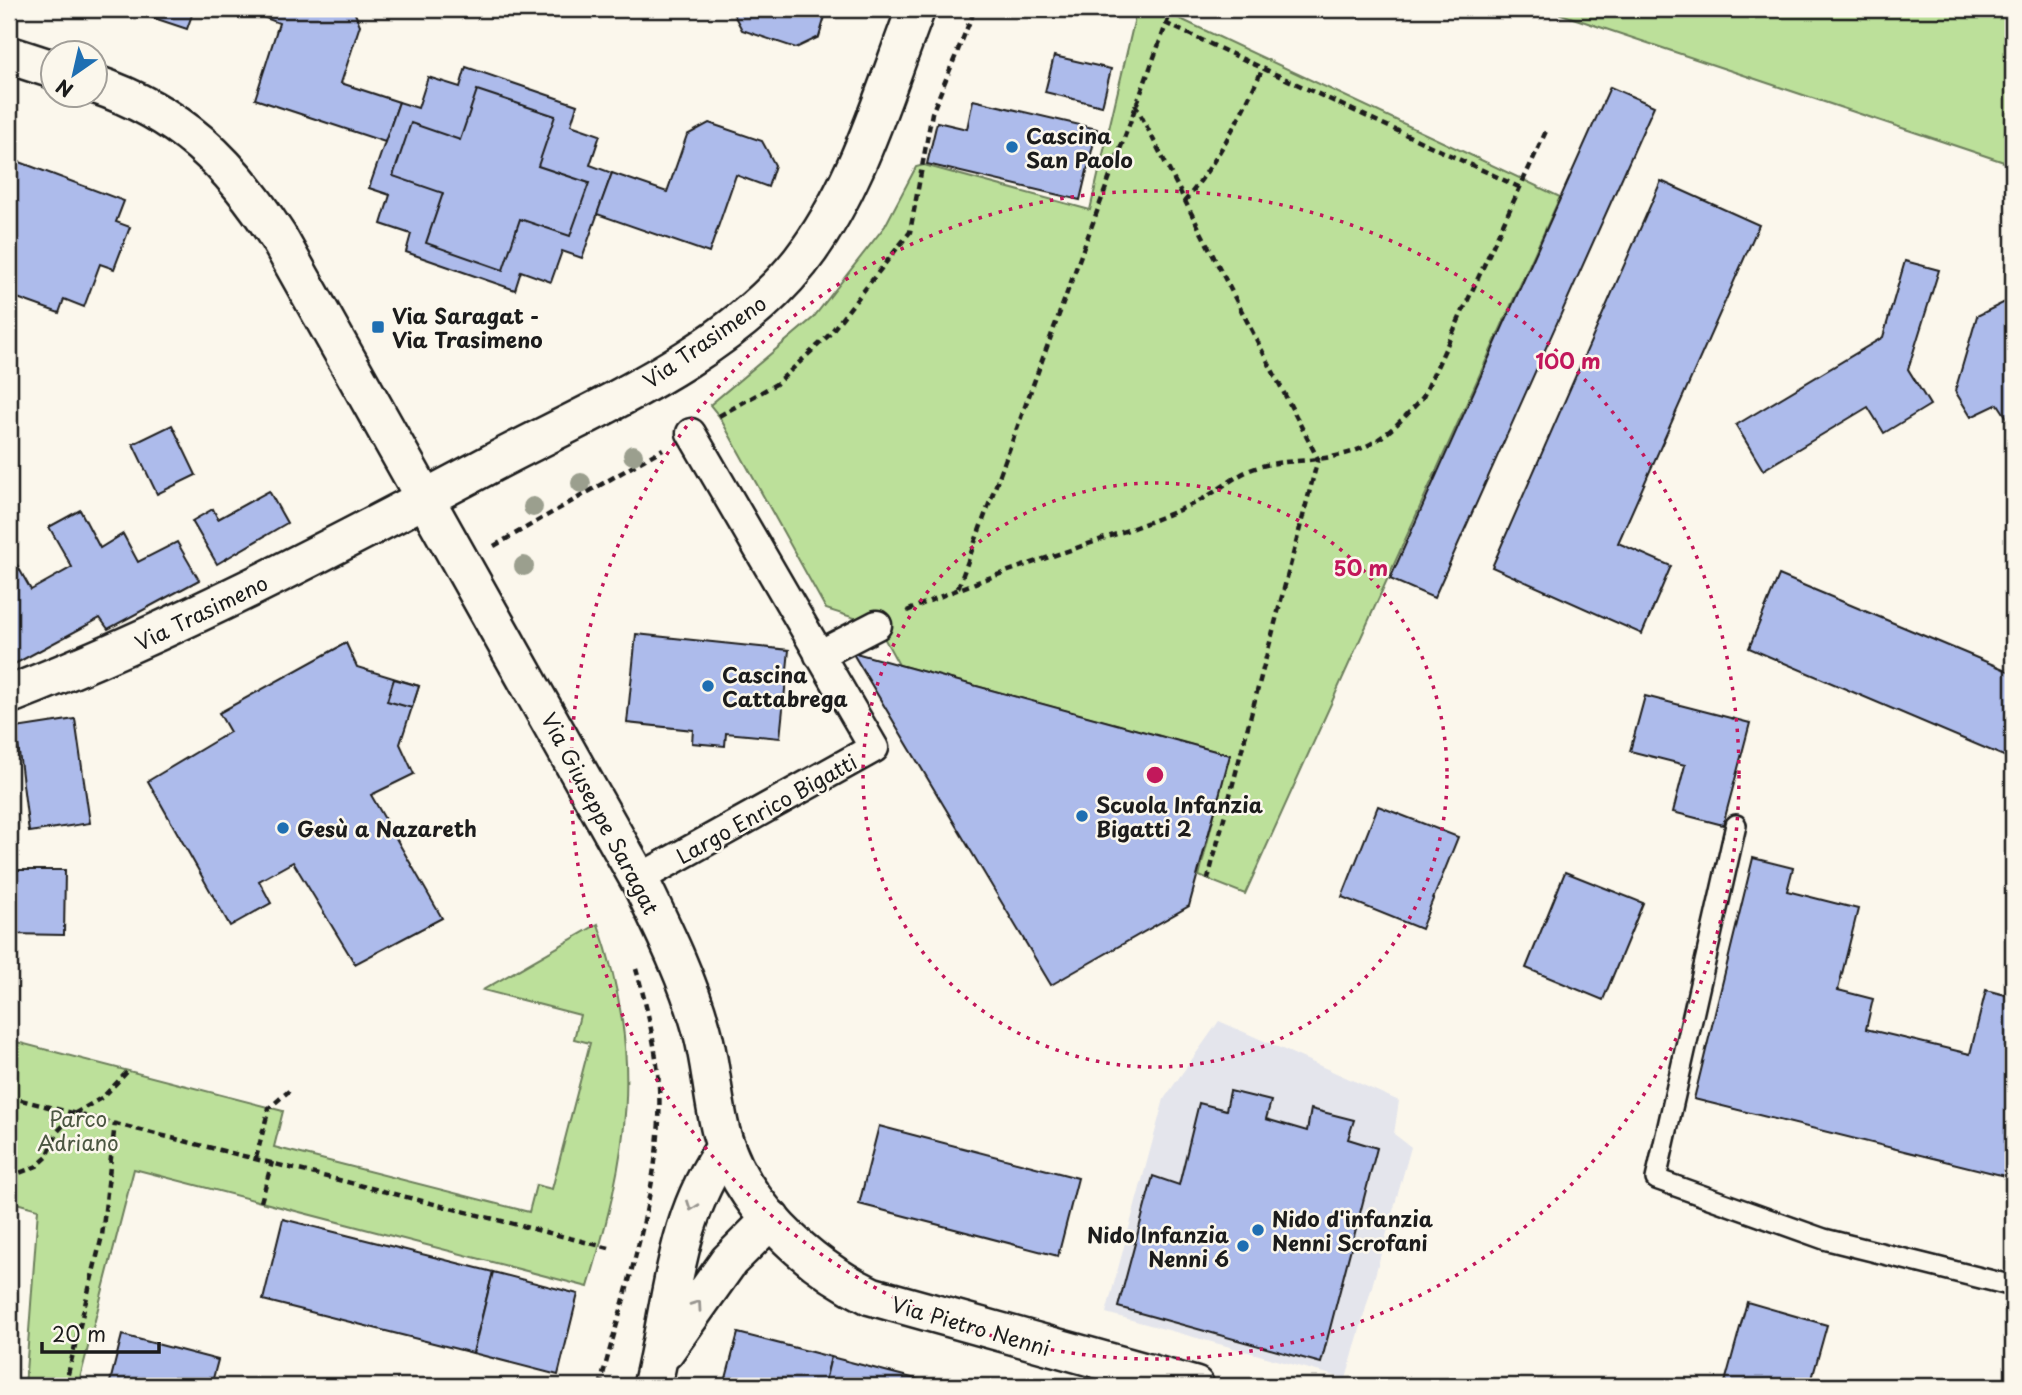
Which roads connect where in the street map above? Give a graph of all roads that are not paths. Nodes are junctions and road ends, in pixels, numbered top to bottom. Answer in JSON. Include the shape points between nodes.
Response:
{"nodes":[{"id":1,"x":916,"y":9,"type":"edge"},
{"id":2,"x":9,"y":55,"type":"edge"},
{"id":3,"x":38,"y":64,"type":"edge"},
{"id":4,"x":108,"y":90,"type":"edge"},
{"id":5,"x":691,"y":433,"type":"dead end"},
{"id":6,"x":425,"y":499,"type":"junction"},
{"id":7,"x":877,"y":625,"type":"road end"},
{"id":8,"x":819,"y":655,"type":"junction"},
{"id":9,"x":9,"y":695,"type":"edge"},
{"id":10,"x":1736,"y":825,"type":"dead end"},
{"id":11,"x":642,"y":885,"type":"junction"},
{"id":12,"x":726,"y":1147,"type":"junction"},
{"id":13,"x":771,"y":1219,"type":"junction"},
{"id":14,"x":2013,"y":1286,"type":"edge"},
{"id":15,"x":655,"y":1374,"type":"edge"},
{"id":16,"x":1195,"y":1386,"type":"edge"}],
"edges":[{"from":1,"to":6,"type":"street","name":"Via Trasimeno","via":[[840,201],[809,250],[768,297],[646,383]]},
{"from":2,"to":3,"type":"street"},
{"from":4,"to":6,"type":"street","via":[[176,123],[242,183],[278,236]]},
{"from":5,"to":8,"type":"street","name":"Largo Enrico Bigatti"},
{"from":6,"to":9,"type":"street","name":"Via Trasimeno","via":[[165,631]]},
{"from":6,"to":11,"type":"street","name":"Via Giuseppe Saragat"},
{"from":7,"to":8,"type":"street"},
{"from":8,"to":11,"type":"street","name":"Largo Enrico Bigatti","via":[[874,748],[639,878]]},
{"from":10,"to":14,"type":"lane","via":[[1656,1179],[1824,1239]]},
{"from":11,"to":12,"type":"street","name":"Via Giuseppe Saragat","via":[[697,1012]]},
{"from":12,"to":13,"type":"street","name":"Via Giuseppe Saragat"},
{"from":12,"to":15,"type":"street","one_way":true,"via":[[695,1198],[678,1249]]},
{"from":15,"to":13,"type":"street","one_way":true,"via":[[729,1261]]},
{"from":13,"to":16,"type":"street","name":"Via Pietro Nenni","via":[[824,1270],[871,1296]]}]}
